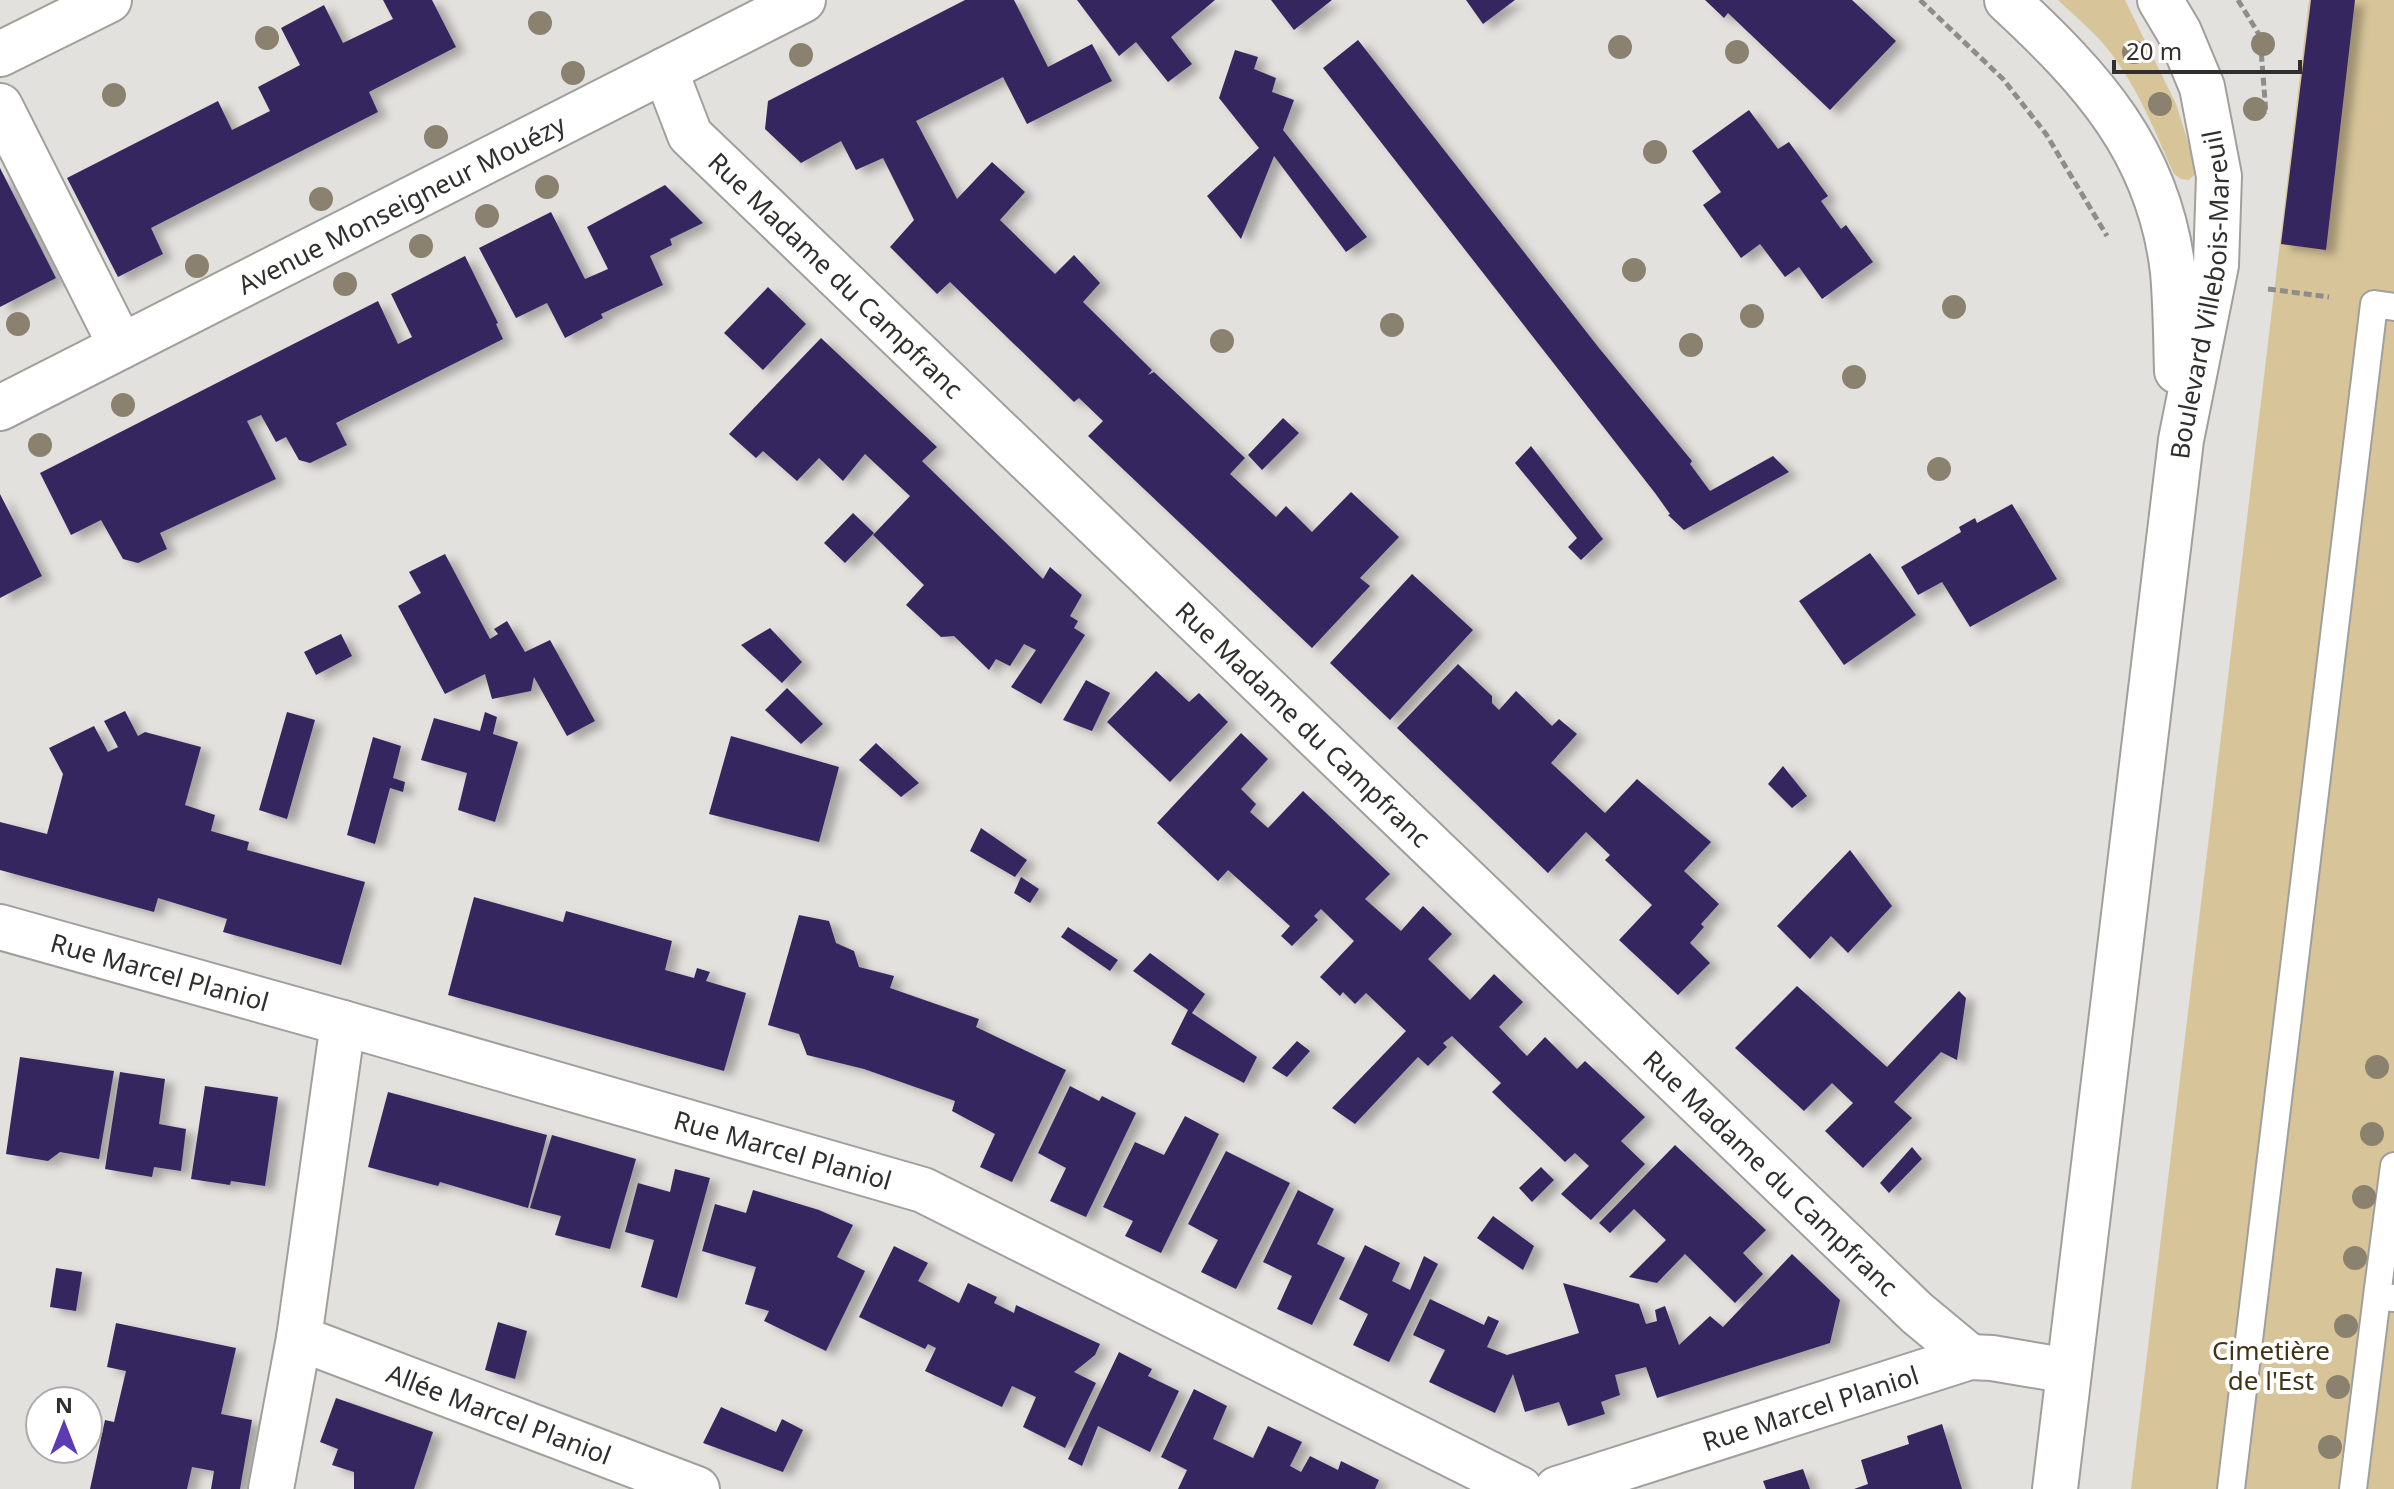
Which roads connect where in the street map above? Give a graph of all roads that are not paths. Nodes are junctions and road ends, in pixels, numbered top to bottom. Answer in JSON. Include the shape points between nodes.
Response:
{"nodes":[{"id":1,"x":109,"y":0,"type":"edge"},
{"id":2,"x":803,"y":0,"type":"edge"},
{"id":3,"x":2007,"y":0,"type":"edge"},
{"id":4,"x":2160,"y":0,"type":"edge"},
{"id":5,"x":0,"y":54,"type":"edge"},
{"id":6,"x":665,"y":70,"type":"junction"},
{"id":7,"x":0,"y":106,"type":"edge"},
{"id":8,"x":2384,"y":305,"type":"edge"},
{"id":9,"x":121,"y":346,"type":"junction"},
{"id":10,"x":0,"y":408,"type":"edge"},
{"id":11,"x":2181,"y":440,"type":"junction"},
{"id":12,"x":0,"y":927,"type":"edge"},
{"id":13,"x":343,"y":1023,"type":"junction"},
{"id":14,"x":2394,"y":1166,"type":"edge"},
{"id":15,"x":2386,"y":1297,"type":"edge"},
{"id":16,"x":299,"y":1338,"type":"junction"},
{"id":17,"x":1970,"y":1357,"type":"junction"},
{"id":18,"x":2069,"y":1371,"type":"junction"},
{"id":19,"x":271,"y":1489,"type":"edge"},
{"id":20,"x":697,"y":1489,"type":"edge"},
{"id":21,"x":1520,"y":1489,"type":"edge"},
{"id":22,"x":1557,"y":1489,"type":"edge"},
{"id":23,"x":2055,"y":1489,"type":"edge"},
{"id":24,"x":2231,"y":1489,"type":"edge"},
{"id":25,"x":2353,"y":1489,"type":"edge"}],
"edges":[{"from":1,"to":5,"type":"street"},
{"from":2,"to":6,"type":"street","name":"Avenue Monseigneur Mouézy"},
{"from":3,"to":11,"type":"street","name":"Boulevard Villebois-Mareuil","via":[[2065,54],[2108,107],[2148,176],[2172,271]]},
{"from":4,"to":11,"type":"street","name":"Boulevard Villebois-Mareuil","via":[[2202,87],[2219,176],[2216,265]]},
{"from":6,"to":9,"type":"street","name":"Avenue Monseigneur Mouézy"},
{"from":6,"to":17,"type":"street","name":"Rue Madame du Campfranc","via":[[690,135],[1905,1302]]},
{"from":7,"to":9,"type":"street"},
{"from":8,"to":24,"type":"lane"},
{"from":9,"to":10,"type":"street","name":"Avenue Monseigneur Mouézy"},
{"from":11,"to":18,"type":"street"},
{"from":12,"to":13,"type":"street","name":"Rue Marcel Planiol"},
{"from":13,"to":16,"type":"street"},
{"from":13,"to":21,"type":"street","name":"Rue Marcel Planiol","via":[[923,1190]]},
{"from":14,"to":15,"type":"lane"},
{"from":15,"to":25,"type":"lane"},
{"from":16,"to":19,"type":"street"},
{"from":16,"to":20,"type":"street","name":"Allée Marcel Planiol"},
{"from":17,"to":18,"type":"street","name":"Rue Marcel Planiol"},
{"from":17,"to":22,"type":"street","name":"Rue Marcel Planiol"},
{"from":18,"to":23,"type":"street"}]}
